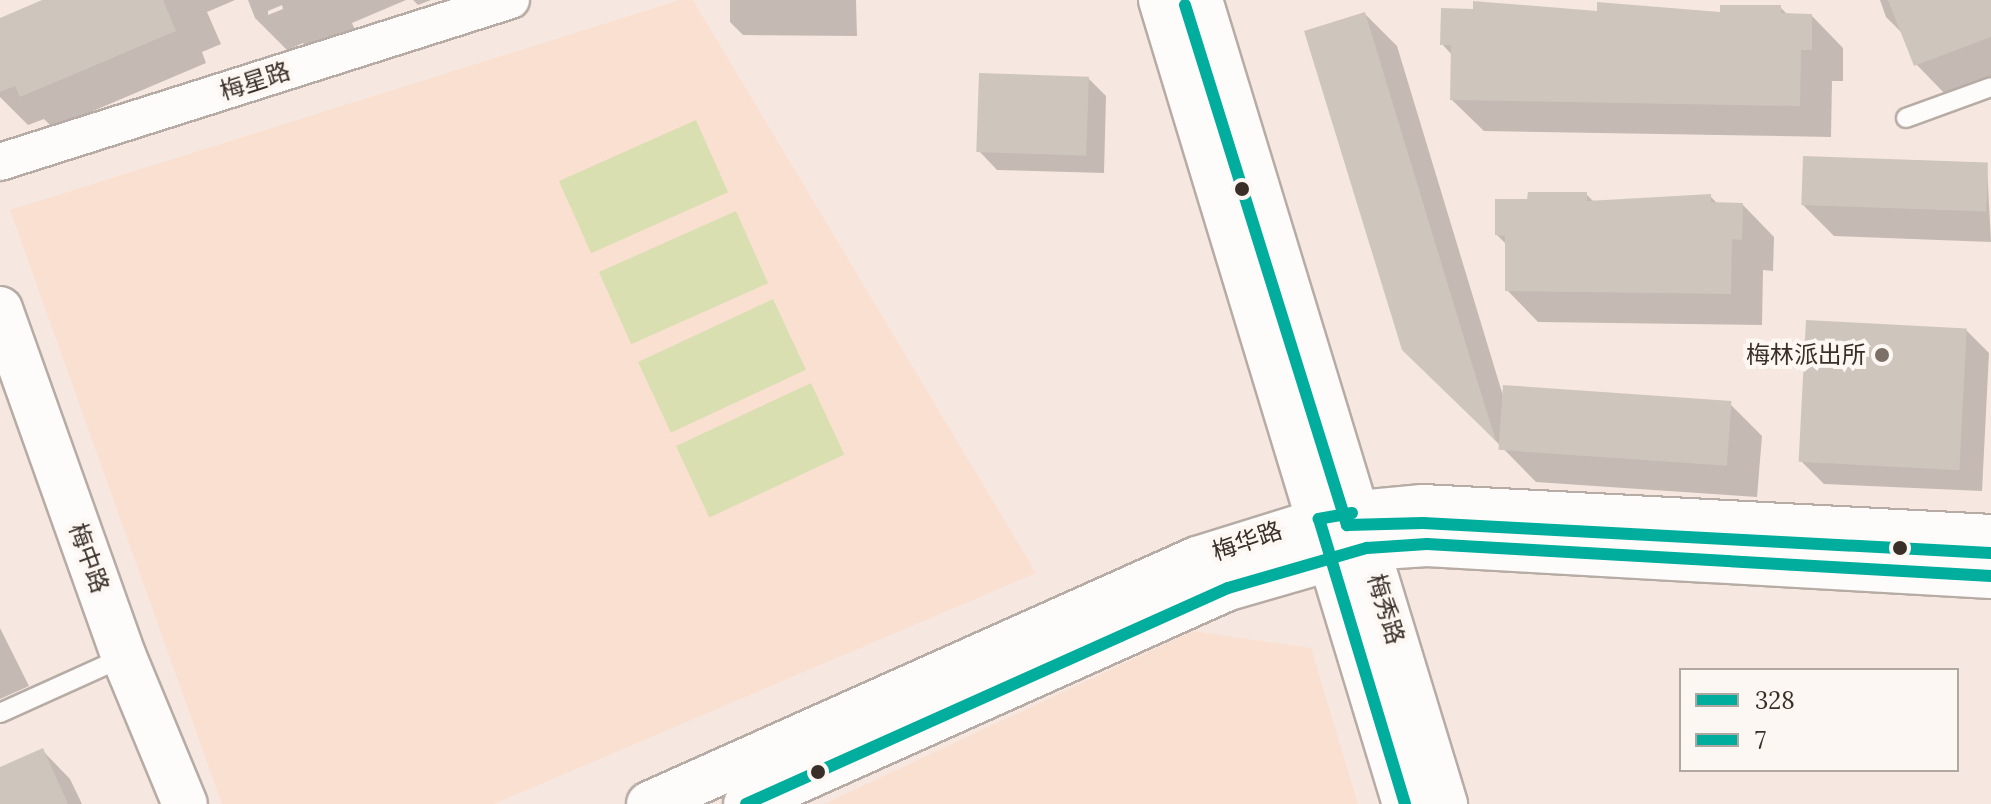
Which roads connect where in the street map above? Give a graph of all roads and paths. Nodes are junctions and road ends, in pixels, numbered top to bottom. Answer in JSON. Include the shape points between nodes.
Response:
{"nodes":[{"id":1,"x":511,"y":0,"type":"edge"},
{"id":2,"x":1161,"y":0,"type":"edge"},
{"id":3,"x":1200,"y":0,"type":"edge"},
{"id":4,"x":1991,"y":87,"type":"edge"},
{"id":5,"x":1906,"y":118,"type":"dead end"},
{"id":6,"x":0,"y":162,"type":"edge"},
{"id":7,"x":0,"y":309,"type":"edge"},
{"id":8,"x":1343,"y":534,"type":"junction"},
{"id":9,"x":1991,"y":537,"type":"edge"},
{"id":10,"x":1991,"y":576,"type":"edge"},
{"id":11,"x":124,"y":657,"type":"junction"},
{"id":12,"x":0,"y":713,"type":"edge"},
{"id":13,"x":185,"y":804,"type":"edge"},
{"id":14,"x":649,"y":804,"type":"edge"},
{"id":15,"x":746,"y":804,"type":"edge"},
{"id":16,"x":1405,"y":804,"type":"edge"},
{"id":17,"x":1445,"y":804,"type":"edge"}],
"edges":[{"from":1,"to":6,"type":"street","name":"梅星路"},
{"from":2,"to":8,"type":"main road","name":"梅秀路"},
{"from":3,"to":8,"type":"main road","name":"梅秀路"},
{"from":4,"to":5,"type":"lane"},
{"from":7,"to":11,"type":"main road","name":"梅中路"},
{"from":8,"to":9,"type":"main road","name":"梅华路","via":[[1423,507]]},
{"from":8,"to":10,"type":"main road","name":"梅华路","via":[[1427,544]]},
{"from":8,"to":14,"type":"main road","name":"梅华路","via":[[1197,559]]},
{"from":8,"to":15,"type":"main road","name":"梅华路"},
{"from":8,"to":16,"type":"main road","name":"梅秀路"},
{"from":8,"to":17,"type":"main road","name":"梅秀路"},
{"from":11,"to":12,"type":"lane"},
{"from":11,"to":13,"type":"main road","name":"梅中路"}]}
